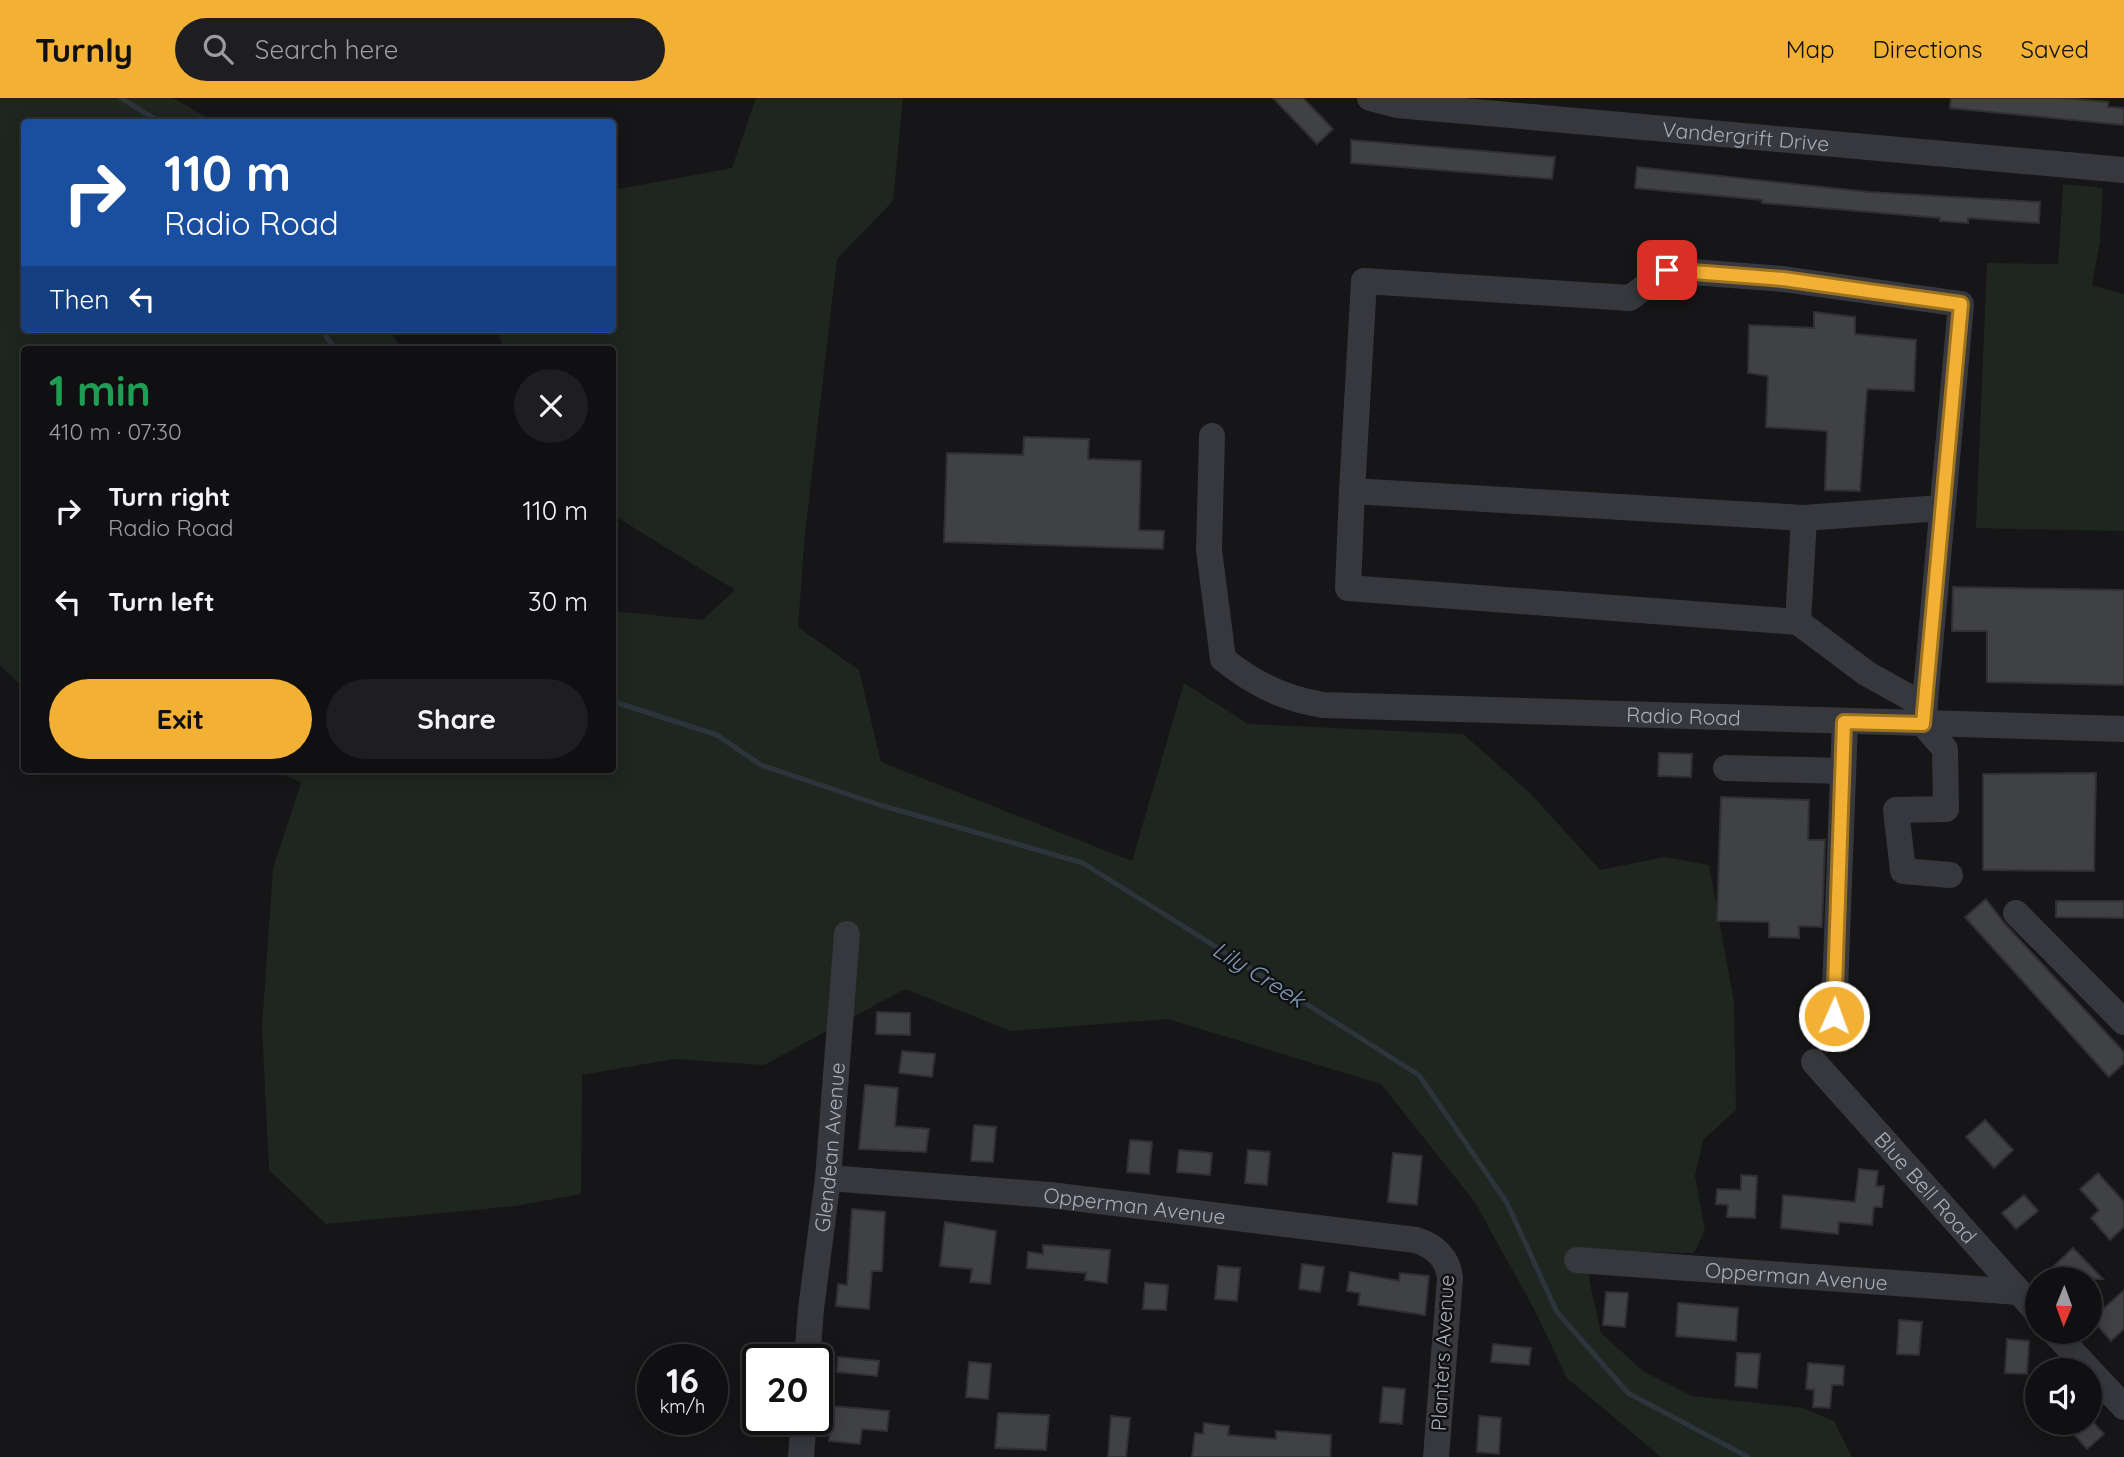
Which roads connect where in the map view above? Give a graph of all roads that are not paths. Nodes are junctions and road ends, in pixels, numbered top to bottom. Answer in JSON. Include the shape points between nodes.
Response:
{"nodes":[{"id":1,"x":1370,"y":98,"type":"edge"},
{"id":2,"x":1596,"y":110,"type":"edge"},
{"id":3,"x":2124,"y":170,"type":"edge"},
{"id":4,"x":1212,"y":436,"type":"dead end"},
{"id":5,"x":1352,"y":491,"type":"junction"},
{"id":6,"x":1941,"y":508,"type":"junction"},
{"id":7,"x":1804,"y":518,"type":"junction"},
{"id":8,"x":1798,"y":622,"type":"junction"},
{"id":9,"x":1924,"y":715,"type":"junction"},
{"id":10,"x":1844,"y":722,"type":"junction"},
{"id":11,"x":2124,"y":729,"type":"edge"},
{"id":12,"x":1726,"y":768,"type":"dead end"},
{"id":13,"x":1843,"y":771,"type":"junction"},
{"id":14,"x":1950,"y":875,"type":"dead end"},
{"id":15,"x":2017,"y":913,"type":"dead end"},
{"id":16,"x":847,"y":934,"type":"dead end"},
{"id":17,"x":1834,"y":1016,"type":"dead end"},
{"id":18,"x":2124,"y":1022,"type":"edge"},
{"id":19,"x":1814,"y":1062,"type":"dead end"},
{"id":20,"x":828,"y":1178,"type":"junction"},
{"id":21,"x":1437,"y":1251,"type":"joint"},
{"id":22,"x":1577,"y":1260,"type":"dead end"},
{"id":23,"x":2019,"y":1292,"type":"junction"},
{"id":24,"x":2025,"y":1299,"type":"edge"},
{"id":25,"x":809,"y":1344,"type":"edge"},
{"id":26,"x":2065,"y":1344,"type":"edge"},
{"id":27,"x":2124,"y":1407,"type":"edge"},
{"id":28,"x":803,"y":1435,"type":"edge"},
{"id":29,"x":801,"y":1457,"type":"edge"},
{"id":30,"x":1436,"y":1457,"type":"edge"}],
"edges":[{"from":1,"to":2,"type":"street","name":"Vandergrift Drive","via":[[1397,106]]},
{"from":2,"to":3,"type":"street","name":"Vandergrift Drive"},
{"from":4,"to":10,"type":"street","name":"Radio Road","via":[[1209,550],[1214,604],[1223,659],[1249,680],[1323,705]]},
{"from":5,"to":6,"type":"street","via":[[1364,281],[1630,298],[1667,270],[1783,279],[1961,304]]},
{"from":5,"to":7,"type":"street"},
{"from":5,"to":8,"type":"street","via":[[1348,588]]},
{"from":6,"to":7,"type":"street"},
{"from":6,"to":9,"type":"street"},
{"from":7,"to":8,"type":"street"},
{"from":8,"to":9,"type":"street"},
{"from":9,"to":10,"type":"street","name":"Radio Road"},
{"from":9,"to":11,"type":"street","name":"Radio Road"},
{"from":9,"to":14,"type":"street","via":[[1945,749],[1946,809],[1896,810],[1903,871]]},
{"from":10,"to":13,"type":"street"},
{"from":12,"to":13,"type":"street"},
{"from":13,"to":17,"type":"street"},
{"from":15,"to":18,"type":"street"},
{"from":16,"to":20,"type":"street","name":"Glendean Avenue"},
{"from":19,"to":23,"type":"street","name":"Blue Bell Road"},
{"from":20,"to":21,"type":"street","name":"Opperman Avenue","via":[[1050,1195],[1205,1213],[1416,1240]]},
{"from":20,"to":25,"type":"street","name":"Glendean Avenue"},
{"from":21,"to":30,"type":"street","name":"Planters Avenue","via":[[1450,1278]]},
{"from":22,"to":23,"type":"street","name":"Opperman Avenue"},
{"from":23,"to":24,"type":"street","name":"Blue Bell Road"},
{"from":26,"to":27,"type":"street"},
{"from":28,"to":29,"type":"street"}]}
